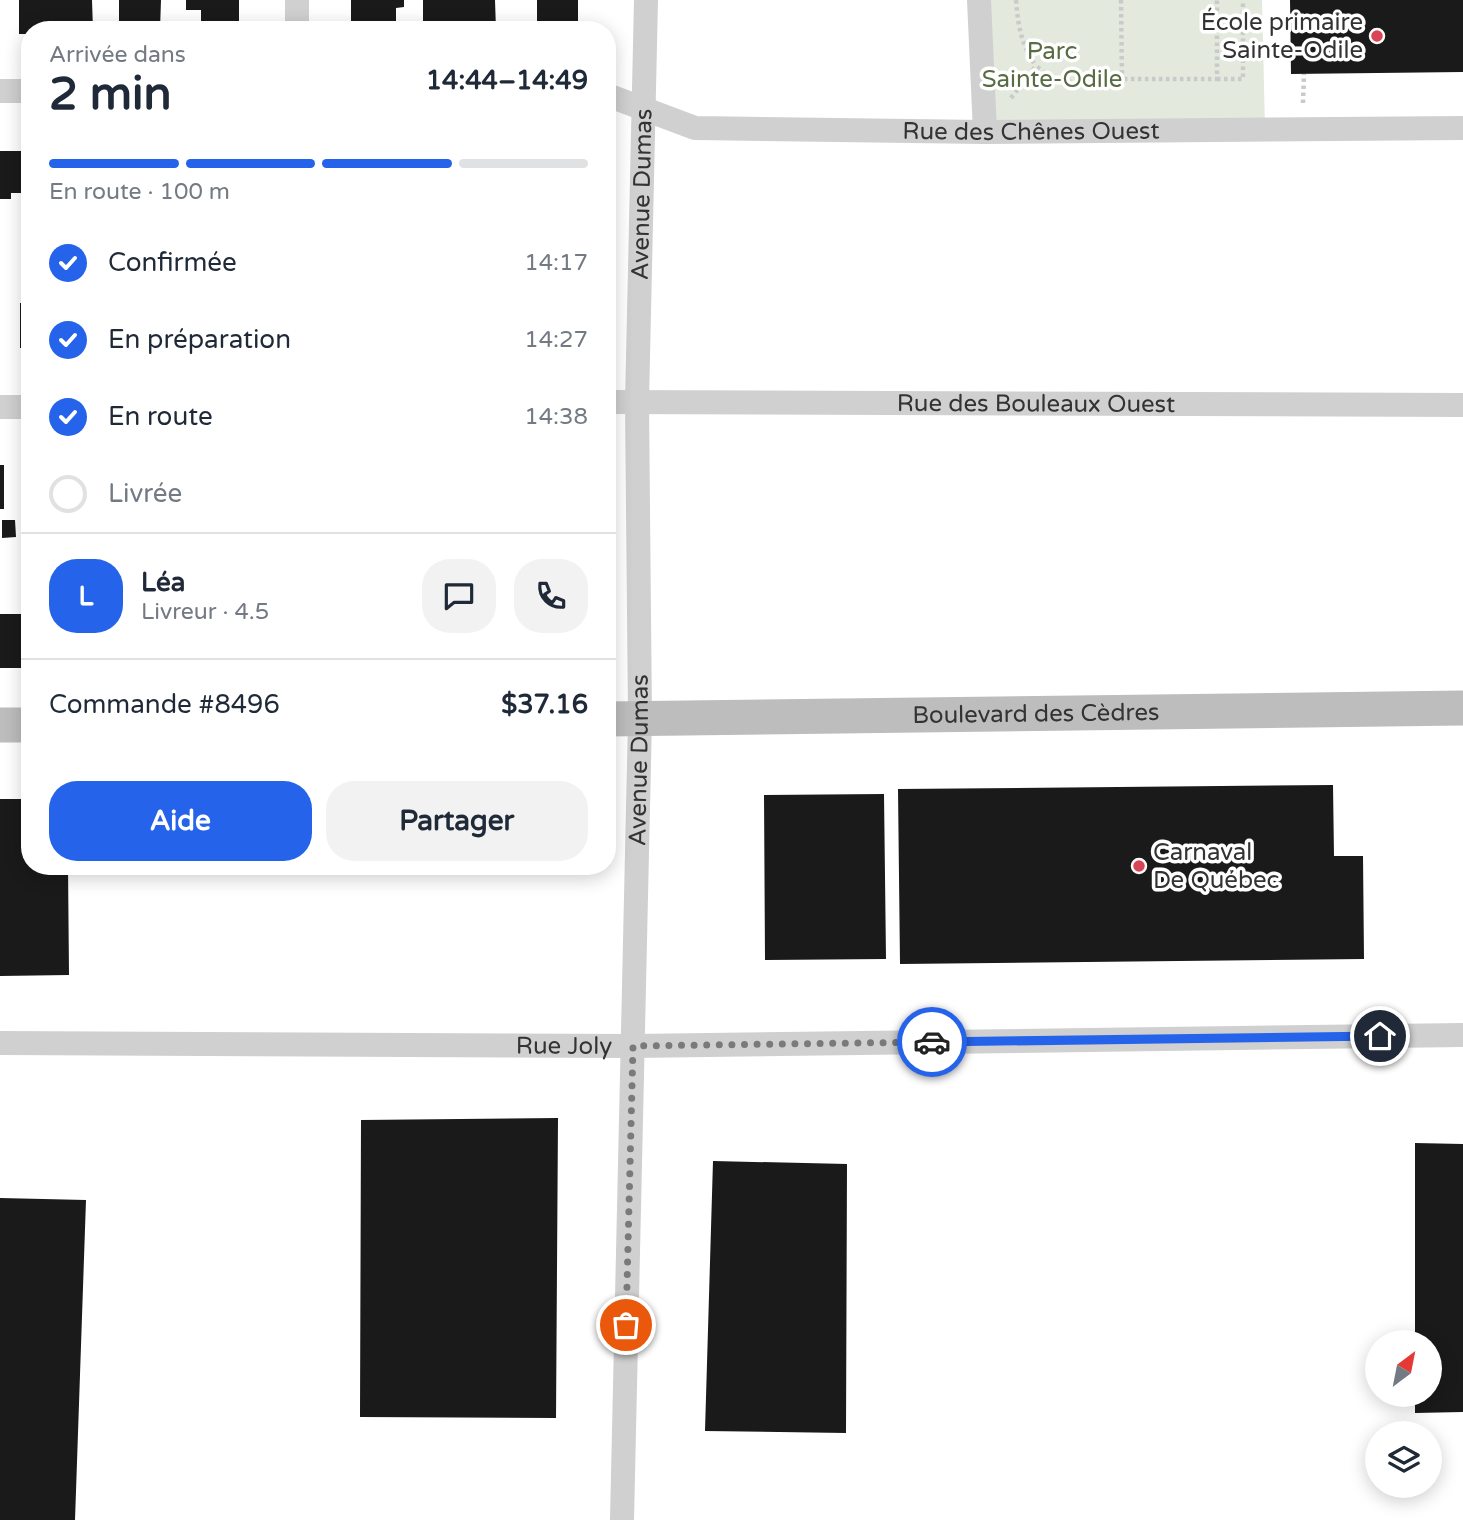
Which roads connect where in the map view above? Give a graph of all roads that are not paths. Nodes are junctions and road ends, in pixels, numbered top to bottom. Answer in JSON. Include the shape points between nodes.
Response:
{"nodes":[{"id":1,"x":297,"y":0,"type":"edge"},
{"id":2,"x":646,"y":0,"type":"edge"},
{"id":3,"x":979,"y":0,"type":"edge"},
{"id":4,"x":297,"y":21,"type":"edge"},
{"id":5,"x":0,"y":91,"type":"edge"},
{"id":6,"x":21,"y":92,"type":"edge"},
{"id":7,"x":616,"y":98,"type":"edge"},
{"id":8,"x":645,"y":108,"type":"junction"},
{"id":9,"x":1463,"y":128,"type":"edge"},
{"id":10,"x":985,"y":132,"type":"junction"},
{"id":11,"x":616,"y":402,"type":"edge"},
{"id":12,"x":636,"y":402,"type":"junction"},
{"id":13,"x":1463,"y":405,"type":"edge"},
{"id":14,"x":0,"y":407,"type":"edge"},
{"id":15,"x":21,"y":407,"type":"edge"},
{"id":16,"x":1463,"y":708,"type":"edge"},
{"id":17,"x":624,"y":719,"type":"edge"},
{"id":18,"x":21,"y":724,"type":"edge"},
{"id":19,"x":0,"y":725,"type":"edge"},
{"id":20,"x":1463,"y":1035,"type":"edge"},
{"id":21,"x":0,"y":1043,"type":"edge"},
{"id":22,"x":633,"y":1046,"type":"junction"},
{"id":23,"x":622,"y":1520,"type":"edge"}],
"edges":[{"from":1,"to":4,"type":"street"},
{"from":2,"to":8,"type":"street","name":"Avenue Dumas"},
{"from":3,"to":10,"type":"street"},
{"from":5,"to":6,"type":"street"},
{"from":7,"to":8,"type":"street","name":"Rue des Chênes Ouest"},
{"from":8,"to":10,"type":"street","name":"Rue des Chênes Ouest","via":[[695,128]]},
{"from":8,"to":12,"type":"street","name":"Avenue Dumas"},
{"from":9,"to":10,"type":"street","name":"Rue des Chênes Ouest"},
{"from":11,"to":12,"type":"street","name":"Rue des Bouleaux Ouest"},
{"from":12,"to":13,"type":"street","name":"Rue des Bouleaux Ouest"},
{"from":12,"to":17,"type":"street","name":"Avenue Dumas"},
{"from":14,"to":15,"type":"street"},
{"from":16,"to":17,"type":"street","name":"Boulevard des Cèdres"},
{"from":17,"to":22,"type":"street","name":"Avenue Dumas"},
{"from":18,"to":19,"type":"street"},
{"from":20,"to":22,"type":"street","name":"Rue Joly"},
{"from":21,"to":22,"type":"street","name":"Rue Joly"},
{"from":22,"to":23,"type":"street","name":"Avenue Dumas"}]}
